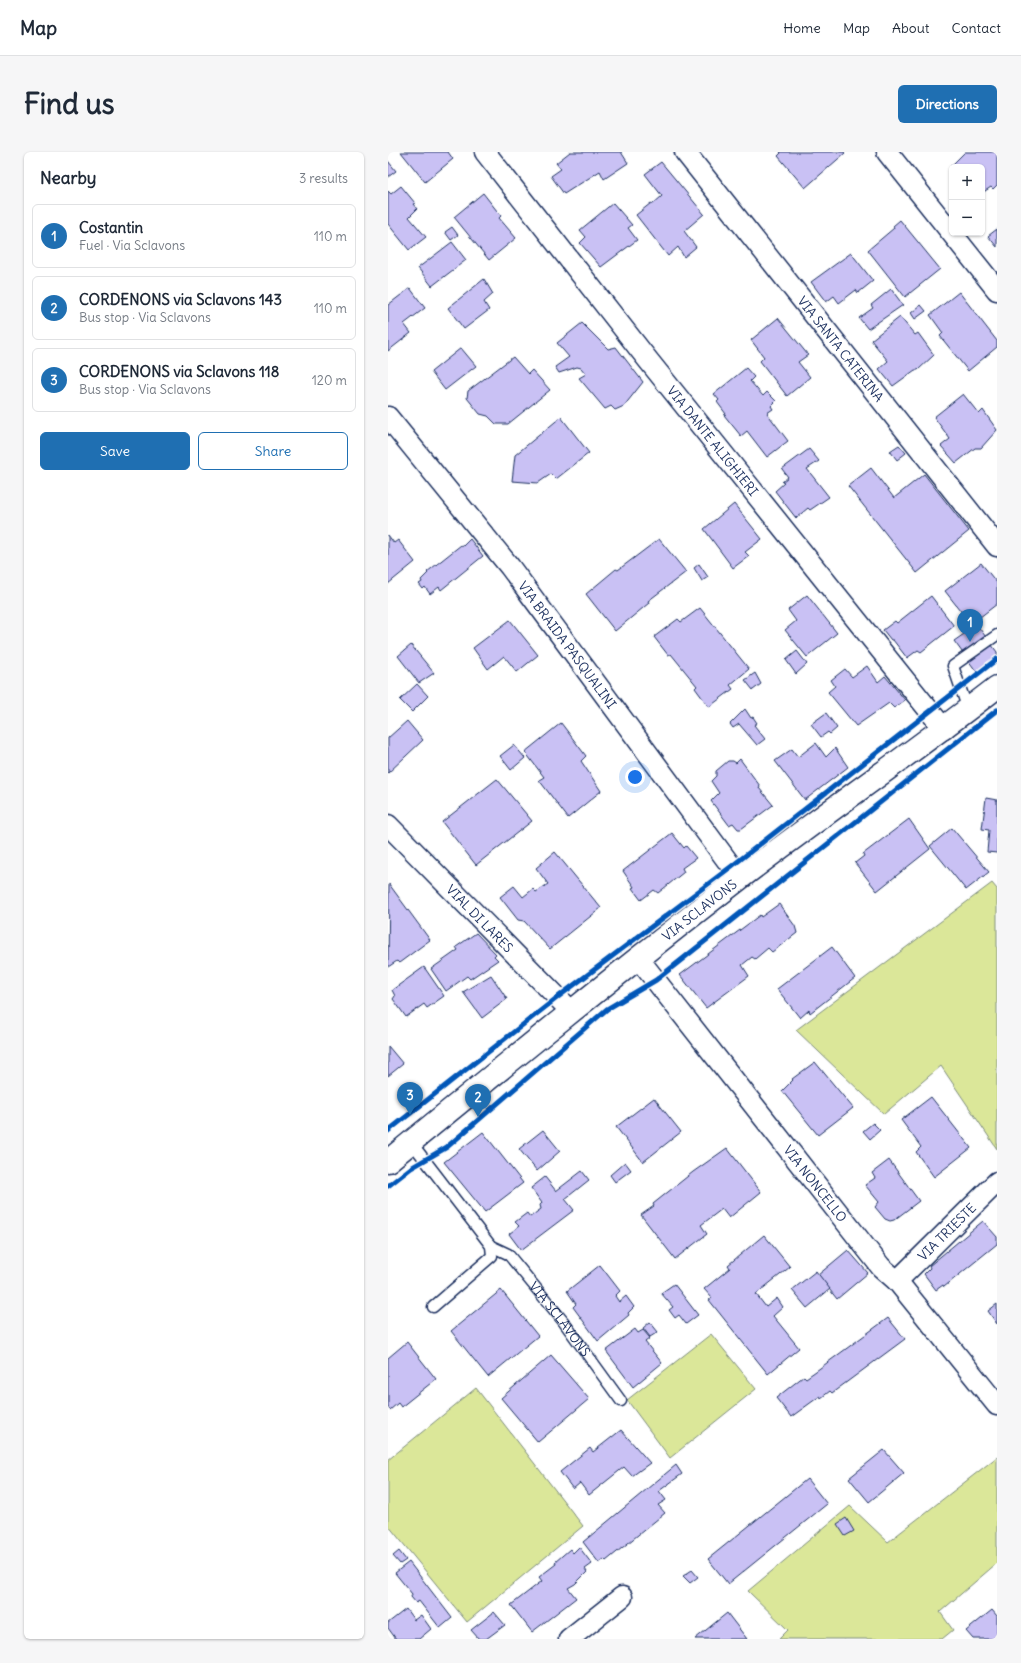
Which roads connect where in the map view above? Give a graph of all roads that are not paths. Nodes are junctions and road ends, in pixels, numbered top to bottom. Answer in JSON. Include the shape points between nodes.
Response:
{"nodes":[{"id":1,"x":485,"y":152,"type":"edge"},
{"id":2,"x":685,"y":152,"type":"edge"},
{"id":3,"x":887,"y":152,"type":"edge"},
{"id":4,"x":997,"y":290,"type":"edge"},
{"id":5,"x":388,"y":417,"type":"edge"},
{"id":6,"x":997,"y":546,"type":"edge"},
{"id":7,"x":997,"y":635,"type":"edge"},
{"id":8,"x":997,"y":687,"type":"edge"},
{"id":9,"x":968,"y":710,"type":"junction"},
{"id":10,"x":944,"y":729,"type":"junction"},
{"id":11,"x":388,"y":825,"type":"edge"},
{"id":12,"x":740,"y":878,"type":"junction"},
{"id":13,"x":638,"y":958,"type":"junction"},
{"id":14,"x":572,"y":1011,"type":"junction"},
{"id":15,"x":411,"y":1142,"type":"junction"},
{"id":16,"x":388,"y":1161,"type":"edge"},
{"id":17,"x":997,"y":1182,"type":"edge"},
{"id":18,"x":491,"y":1246,"type":"junction"},
{"id":19,"x":896,"y":1281,"type":"junction"},
{"id":20,"x":433,"y":1307,"type":"dead end"},
{"id":21,"x":621,"y":1401,"type":"dead end"},
{"id":22,"x":997,"y":1405,"type":"edge"},
{"id":23,"x":622,"y":1597,"type":"dead end"},
{"id":24,"x":569,"y":1639,"type":"edge"}],
"edges":[{"from":1,"to":10,"type":"street","name":"VIA DANTE ALIGHIERI"},
{"from":2,"to":6,"type":"street","name":"VIA SANTA CATERINA"},
{"from":3,"to":4,"type":"street"},
{"from":5,"to":12,"type":"street","name":"VIA BRAIDA PASQUALINI","via":[[510,567]]},
{"from":7,"to":9,"type":"lane","via":[[953,666]]},
{"from":8,"to":9,"type":"street","name":"VIA SCLAVONS"},
{"from":9,"to":10,"type":"street","name":"VIA SCLAVONS"},
{"from":10,"to":12,"type":"street","name":"VIA SCLAVONS"},
{"from":11,"to":14,"type":"street","name":"VIAL DI LARES"},
{"from":12,"to":13,"type":"street","name":"VIA SCLAVONS"},
{"from":13,"to":14,"type":"street","name":"VIA SCLAVONS"},
{"from":13,"to":19,"type":"street","name":"VIA NONCELLO","via":[[881,1267]]},
{"from":14,"to":15,"type":"street","name":"VIA SCLAVONS"},
{"from":15,"to":16,"type":"street","name":"VIA SCLAVONS"},
{"from":15,"to":18,"type":"lane","name":"VIA SCLAVONS"},
{"from":17,"to":19,"type":"street","name":"VIA TRIESTE"},
{"from":18,"to":20,"type":"lane","via":[[492,1256]]},
{"from":18,"to":21,"type":"lane","name":"VIA SCLAVONS","via":[[508,1254],[562,1320]]},
{"from":19,"to":22,"type":"street","name":"VIA NONCELLO"},
{"from":23,"to":24,"type":"street"}]}
